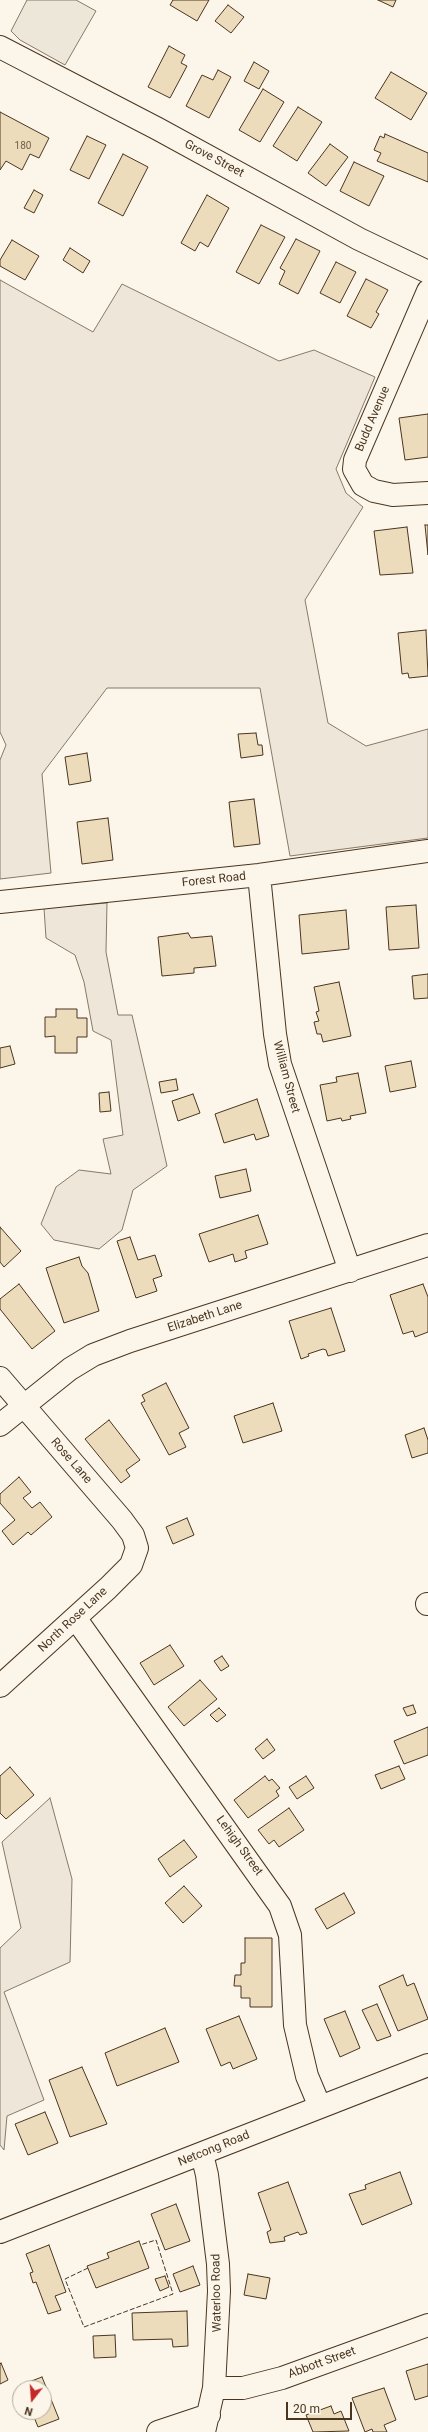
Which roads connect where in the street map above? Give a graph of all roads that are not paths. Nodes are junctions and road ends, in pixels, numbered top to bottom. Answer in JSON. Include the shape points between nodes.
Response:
{"nodes":[{"id":1,"x":0,"y":48,"type":"edge"},
{"id":2,"x":428,"y":272,"type":"edge"},
{"id":3,"x":428,"y":291,"type":"edge"},
{"id":4,"x":428,"y":493,"type":"edge"},
{"id":5,"x":428,"y":851,"type":"edge"},
{"id":6,"x":259,"y":875,"type":"junction"},
{"id":7,"x":0,"y":902,"type":"edge"},
{"id":8,"x":428,"y":1245,"type":"edge"},
{"id":9,"x":350,"y":1271,"type":"junction"},
{"id":10,"x":0,"y":1378,"type":"edge"},
{"id":11,"x":24,"y":1405,"type":"junction"},
{"id":12,"x":0,"y":1425,"type":"edge"},
{"id":13,"x":137,"y":1548,"type":"joint"},
{"id":14,"x":76,"y":1619,"type":"junction"},
{"id":15,"x":0,"y":1686,"type":"edge"},
{"id":16,"x":428,"y":2065,"type":"edge"},
{"id":17,"x":320,"y":2107,"type":"junction"},
{"id":18,"x":202,"y":2154,"type":"junction"},
{"id":19,"x":0,"y":2232,"type":"edge"},
{"id":20,"x":428,"y":2325,"type":"edge"},
{"id":21,"x":214,"y":2388,"type":"junction"},
{"id":22,"x":207,"y":2424,"type":"edge"},
{"id":23,"x":158,"y":2432,"type":"edge"}],
"edges":[{"from":1,"to":2,"type":"street","name":"Grove Street","via":[[186,144],[359,239]]},
{"from":3,"to":4,"type":"street","name":"Budd Avenue","via":[[355,460],[354,469],[363,485],[374,491],[393,495]]},
{"from":5,"to":6,"type":"street","name":"Forest Road"},
{"from":6,"to":7,"type":"street","name":"Forest Road"},
{"from":6,"to":9,"type":"street","name":"William Street","via":[[280,1064]]},
{"from":8,"to":9,"type":"street","name":"Elizabeth Lane"},
{"from":9,"to":11,"type":"street","name":"Elizabeth Lane","via":[[93,1355],[70,1369]]},
{"from":10,"to":11,"type":"street","name":"Rose Lane"},
{"from":11,"to":12,"type":"street","name":"Elizabeth Lane"},
{"from":11,"to":13,"type":"street","name":"Rose Lane","via":[[122,1520],[133,1535]]},
{"from":13,"to":14,"type":"street","name":"North Rose Lane","via":[[131,1565]]},
{"from":14,"to":15,"type":"street","name":"North Rose Lane"},
{"from":14,"to":17,"type":"street","name":"Lehigh Street","via":[[280,1906],[290,1935],[295,2025],[307,2076]]},
{"from":16,"to":17,"type":"street","name":"Netcong Road"},
{"from":17,"to":18,"type":"street","name":"Netcong Road"},
{"from":18,"to":19,"type":"street","name":"Netcong Road"},
{"from":18,"to":21,"type":"street","name":"Waterloo Road","via":[[208,2175],[218,2264]]},
{"from":20,"to":21,"type":"street","name":"Abbott Street","via":[[282,2378],[243,2388]]},
{"from":21,"to":22,"type":"street","name":"Waterloo Road"},
{"from":22,"to":23,"type":"street"}]}
